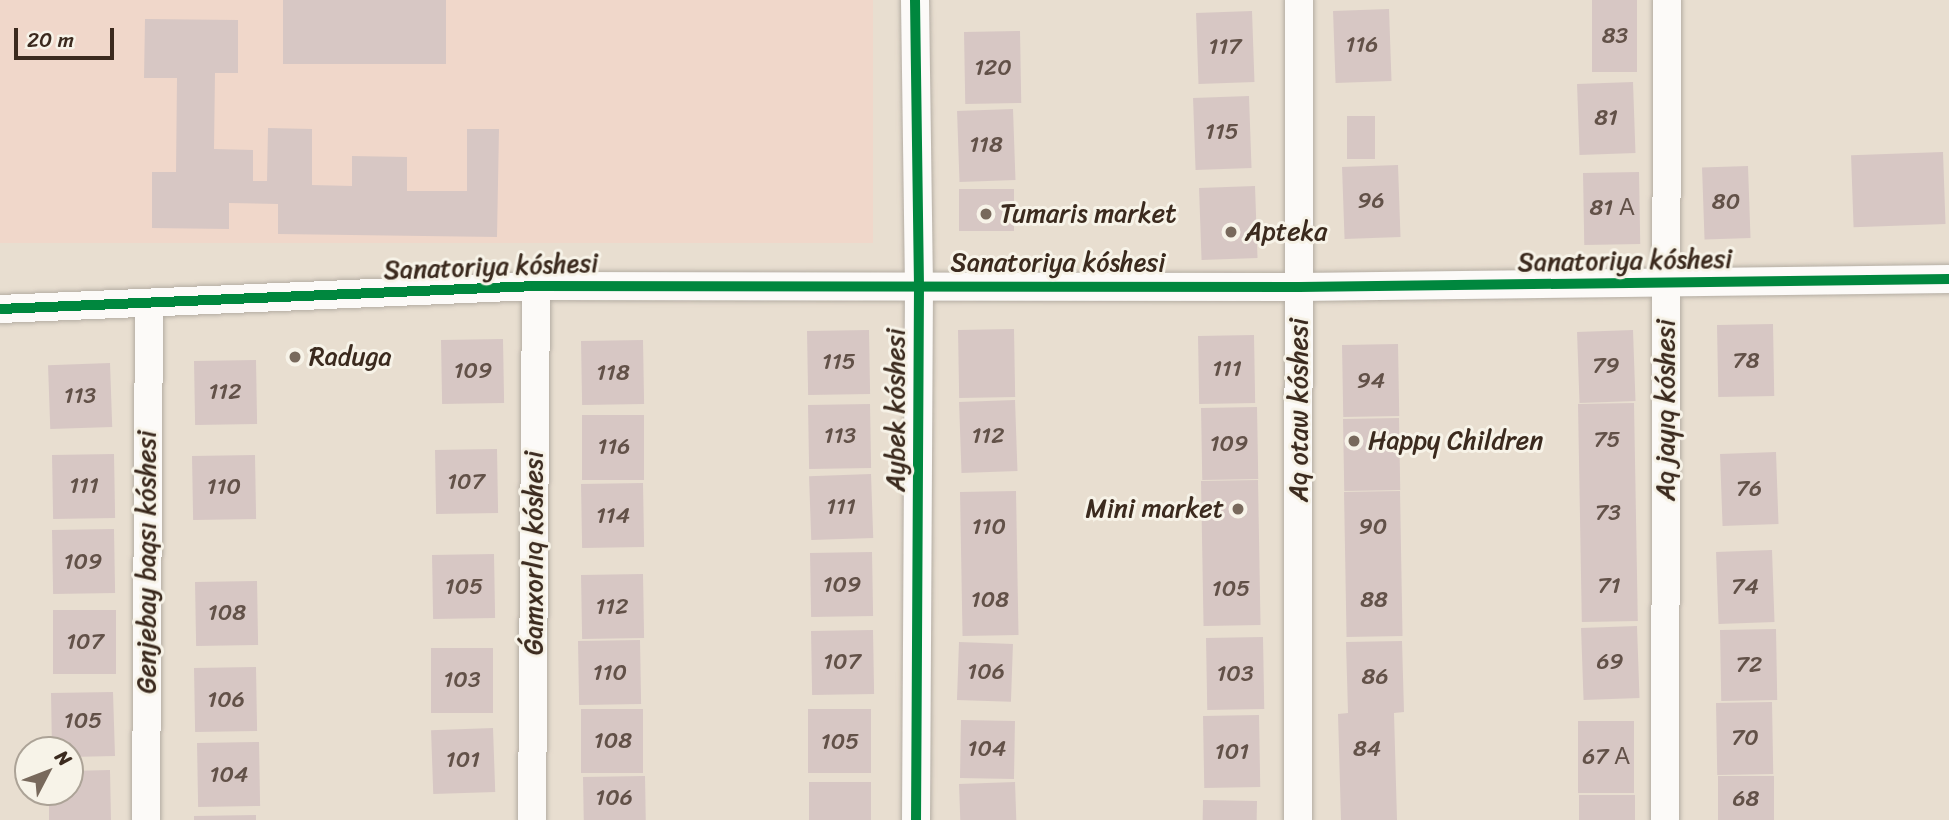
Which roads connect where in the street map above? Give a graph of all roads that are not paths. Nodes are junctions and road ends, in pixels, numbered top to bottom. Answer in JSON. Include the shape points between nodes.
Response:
{"nodes":[{"id":1,"x":915,"y":0,"type":"edge"},
{"id":2,"x":1299,"y":0,"type":"edge"},
{"id":3,"x":1667,"y":0,"type":"edge"},
{"id":4,"x":1949,"y":279,"type":"edge"},
{"id":5,"x":1666,"y":284,"type":"junction"},
{"id":6,"x":536,"y":286,"type":"junction"},
{"id":7,"x":919,"y":286,"type":"junction"},
{"id":8,"x":1299,"y":287,"type":"junction"},
{"id":9,"x":149,"y":303,"type":"junction"},
{"id":10,"x":0,"y":309,"type":"edge"},
{"id":11,"x":146,"y":820,"type":"edge"},
{"id":12,"x":532,"y":820,"type":"edge"},
{"id":13,"x":916,"y":820,"type":"edge"},
{"id":14,"x":1298,"y":820,"type":"edge"},
{"id":15,"x":1665,"y":820,"type":"edge"}],
"edges":[{"from":1,"to":7,"type":"street","name":"Aybek kóshesi"},
{"from":2,"to":8,"type":"street","name":"Aq otaw kóshesi"},
{"from":3,"to":5,"type":"street","name":"Aq jayıq kóshesi"},
{"from":4,"to":5,"type":"street","name":"Sanatoriya kóshesi"},
{"from":5,"to":8,"type":"street","name":"Sanatoriya kóshesi"},
{"from":5,"to":15,"type":"street","name":"Aq jayıq kóshesi"},
{"from":6,"to":7,"type":"street","name":"Sanatoriya kóshesi"},
{"from":6,"to":9,"type":"street","name":"Sanatoriya kóshesi"},
{"from":6,"to":12,"type":"street","name":"Ǵamxorlıq kóshesi"},
{"from":7,"to":8,"type":"street","name":"Sanatoriya kóshesi"},
{"from":7,"to":13,"type":"street","name":"Aybek kóshesi"},
{"from":8,"to":14,"type":"street","name":"Aq otaw kóshesi"},
{"from":9,"to":10,"type":"street","name":"Sanatoriya kóshesi"},
{"from":9,"to":11,"type":"street","name":"Genjebay baqsı kóshesi"}]}
